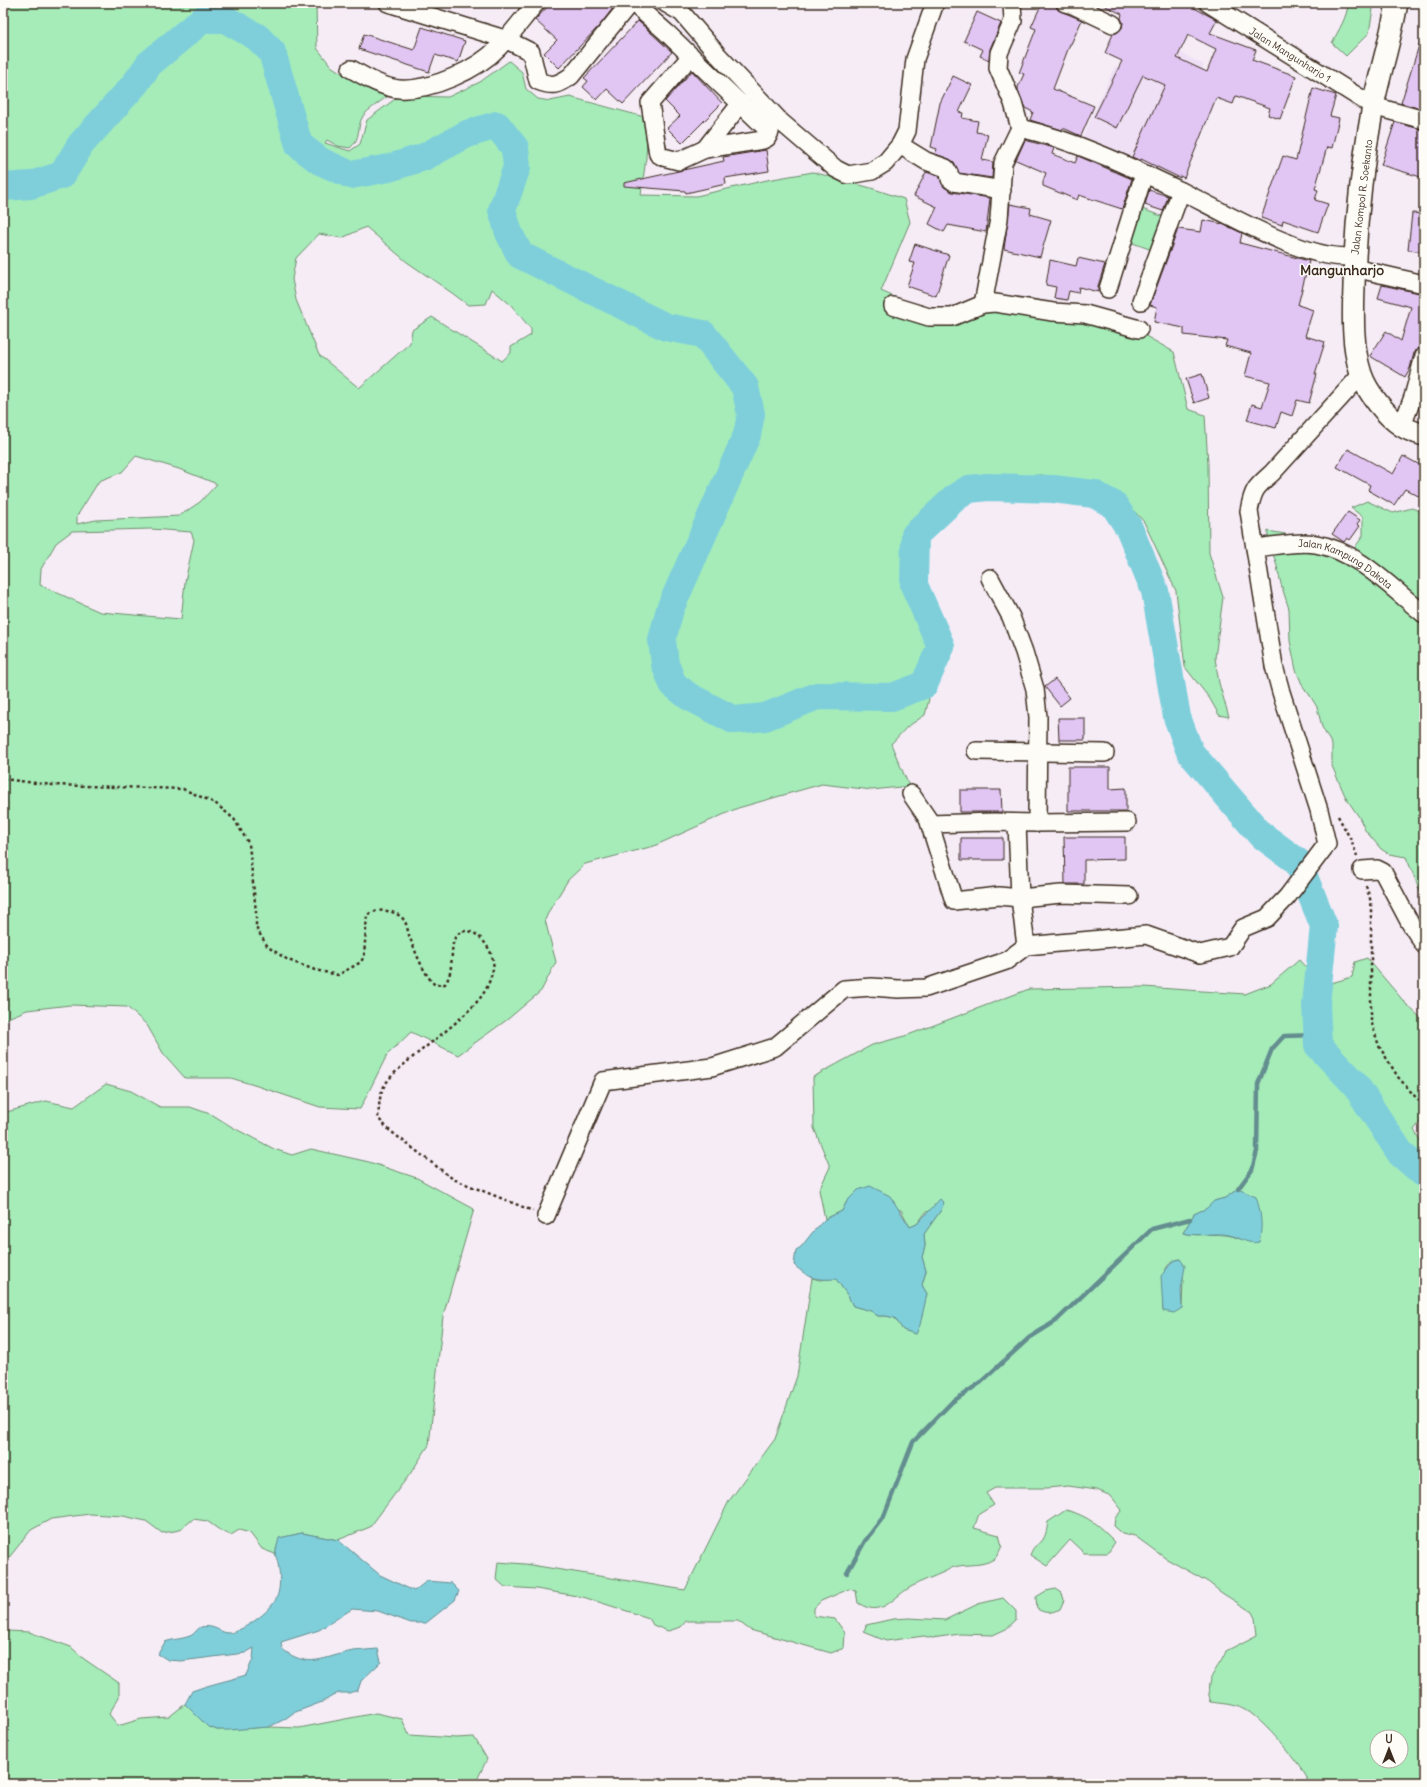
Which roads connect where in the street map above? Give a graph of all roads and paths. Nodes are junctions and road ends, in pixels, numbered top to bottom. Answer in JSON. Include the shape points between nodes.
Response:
{"nodes":[{"id":1,"x":388,"y":3,"type":"edge"},
{"id":2,"x":536,"y":3,"type":"edge"},
{"id":3,"x":632,"y":3,"type":"edge"},
{"id":4,"x":665,"y":3,"type":"edge"},
{"id":5,"x":935,"y":3,"type":"edge"},
{"id":6,"x":1012,"y":3,"type":"edge"},
{"id":7,"x":1065,"y":3,"type":"edge"},
{"id":8,"x":1208,"y":3,"type":"edge"},
{"id":9,"x":1396,"y":3,"type":"edge"},
{"id":10,"x":1221,"y":7,"type":"edge"},
{"id":11,"x":1113,"y":24,"type":"dead end"},
{"id":12,"x":505,"y":39,"type":"junction"},
{"id":13,"x":691,"y":56,"type":"junction"},
{"id":14,"x":351,"y":69,"type":"dead end"},
{"id":15,"x":741,"y":103,"type":"junction"},
{"id":16,"x":1373,"y":106,"type":"junction"},
{"id":17,"x":1424,"y":120,"type":"edge"},
{"id":18,"x":1020,"y":128,"type":"junction"},
{"id":19,"x":900,"y":145,"type":"junction"},
{"id":20,"x":704,"y":150,"type":"junction"},
{"id":21,"x":1144,"y":174,"type":"junction"},
{"id":22,"x":1002,"y":190,"type":"junction"},
{"id":23,"x":1181,"y":191,"type":"junction"},
{"id":24,"x":1354,"y":262,"type":"junction"},
{"id":25,"x":1424,"y":284,"type":"edge"},
{"id":26,"x":1108,"y":289,"type":"dead end"},
{"id":27,"x":1141,"y":301,"type":"dead end"},
{"id":28,"x":984,"y":304,"type":"junction"},
{"id":29,"x":893,"y":306,"type":"dead end"},
{"id":30,"x":1139,"y":329,"type":"dead end"},
{"id":31,"x":1424,"y":356,"type":"edge"},
{"id":32,"x":1361,"y":375,"type":"junction"},
{"id":33,"x":1402,"y":426,"type":"junction"},
{"id":34,"x":1424,"y":436,"type":"edge"},
{"id":35,"x":1255,"y":548,"type":"junction"},
{"id":36,"x":990,"y":578,"type":"dead end"},
{"id":37,"x":1424,"y":614,"type":"edge"},
{"id":38,"x":976,"y":751,"type":"dead end"},
{"id":39,"x":1038,"y":752,"type":"junction"},
{"id":40,"x":1105,"y":753,"type":"dead end"},
{"id":41,"x":3,"y":779,"type":"edge"},
{"id":42,"x":911,"y":794,"type":"dead end"},
{"id":43,"x":1319,"y":810,"type":"junction"},
{"id":44,"x":1127,"y":822,"type":"dead end"},
{"id":45,"x":1017,"y":823,"type":"junction"},
{"id":46,"x":1037,"y":823,"type":"junction"},
{"id":47,"x":930,"y":824,"type":"junction"},
{"id":48,"x":1362,"y":870,"type":"junction"},
{"id":49,"x":1129,"y":896,"type":"dead end"},
{"id":50,"x":1020,"y":898,"type":"junction"},
{"id":51,"x":1424,"y":945,"type":"edge"},
{"id":52,"x":1026,"y":946,"type":"junction"},
{"id":53,"x":1419,"y":1101,"type":"dead end"},
{"id":54,"x":546,"y":1216,"type":"joint"}],
"edges":[{"from":1,"to":12,"type":"street"},
{"from":2,"to":12,"type":"street"},
{"from":3,"to":12,"type":"street","via":[[571,76],[560,83],[549,85],[538,81],[531,52]]},
{"from":3,"to":13,"type":"street"},
{"from":4,"to":19,"type":"street","via":[[682,13],[781,122],[836,169],[848,175],[872,171],[885,163]]},
{"from":5,"to":19,"type":"street","via":[[915,59],[907,131]]},
{"from":6,"to":18,"type":"street","via":[[1013,21],[1000,53],[998,68],[1013,103]]},
{"from":7,"to":11,"type":"street"},
{"from":8,"to":10,"type":"street","name":"Jalan Mangunharjo 1"},
{"from":9,"to":16,"type":"main road","name":"Jalan Kompol R. Soekanto"},
{"from":10,"to":16,"type":"street","name":"Jalan Mangunharjo 1"},
{"from":12,"to":14,"type":"street","via":[[476,66],[462,74],[425,85],[399,88],[369,80]]},
{"from":13,"to":15,"type":"street"},
{"from":13,"to":20,"type":"street","via":[[650,103],[650,107],[658,154],[663,158],[679,160]]},
{"from":15,"to":20,"type":"street"},
{"from":15,"to":20,"type":"street","via":[[770,132],[770,135],[762,140]]},
{"from":16,"to":17,"type":"street","name":"Jalan Mangunharjo 1"},
{"from":16,"to":24,"type":"main road","name":"Jalan Kompol R. Soekanto"},
{"from":18,"to":21,"type":"street","via":[[1090,151]]},
{"from":18,"to":22,"type":"street","via":[[1003,163]]},
{"from":19,"to":22,"type":"street","via":[[926,161],[946,168],[954,182]]},
{"from":21,"to":23,"type":"street"},
{"from":21,"to":26,"type":"street"},
{"from":22,"to":28,"type":"street"},
{"from":23,"to":24,"type":"street","via":[[1270,236],[1319,254],[1349,257]]},
{"from":23,"to":27,"type":"street"},
{"from":24,"to":25,"type":"street"},
{"from":24,"to":32,"type":"main road","name":"Jalan Kompol R. Soekanto","via":[[1355,344]]},
{"from":28,"to":29,"type":"street","via":[[952,317],[929,317]]},
{"from":28,"to":30,"type":"street","via":[[995,303],[1085,314]]},
{"from":31,"to":33,"type":"street"},
{"from":32,"to":33,"type":"main road","name":"Jalan Kompol R. Soekanto","via":[[1379,405]]},
{"from":32,"to":35,"type":"street","via":[[1252,494],[1249,511]]},
{"from":33,"to":34,"type":"main road","name":"Jalan Kompol R. Soekanto"},
{"from":35,"to":37,"type":"street","name":"Jalan Kampung Dakota","via":[[1296,543],[1331,548],[1360,563]]},
{"from":35,"to":43,"type":"street","via":[[1274,666]]},
{"from":36,"to":39,"type":"street","via":[[1011,617],[1035,689]]},
{"from":38,"to":39,"type":"street"},
{"from":39,"to":40,"type":"street"},
{"from":39,"to":46,"type":"street"},
{"from":41,"to":54,"type":"path","via":[[52,785],[183,789],[215,803],[234,819],[249,844],[256,928],[268,947],[288,960],[315,970],[338,975],[361,962],[364,956],[367,915],[372,911],[392,912],[404,920],[428,977],[435,985],[445,984],[450,977],[453,941],[457,934],[474,934],[484,940],[493,956],[493,966],[483,994],[464,1014],[393,1074],[382,1090],[378,1118],[453,1179]]},
{"from":42,"to":47,"type":"street"},
{"from":43,"to":48,"type":"path","via":[[1336,813],[1352,842]]},
{"from":43,"to":52,"type":"street","via":[[1327,844],[1287,897],[1267,918],[1243,928],[1230,947],[1200,954],[1146,935]]},
{"from":44,"to":46,"type":"street"},
{"from":45,"to":46,"type":"street"},
{"from":45,"to":47,"type":"street"},
{"from":45,"to":50,"type":"street"},
{"from":47,"to":50,"type":"street","via":[[954,901],[999,896]]},
{"from":48,"to":51,"type":"street","via":[[1377,869],[1383,872]]},
{"from":48,"to":53,"type":"path","via":[[1371,902],[1371,1021],[1380,1046],[1398,1077]]},
{"from":49,"to":50,"type":"street","via":[[1061,894]]},
{"from":50,"to":52,"type":"street"},
{"from":52,"to":54,"type":"street","via":[[1006,961],[926,988],[844,989],[775,1047],[712,1067],[603,1081]]}]}
